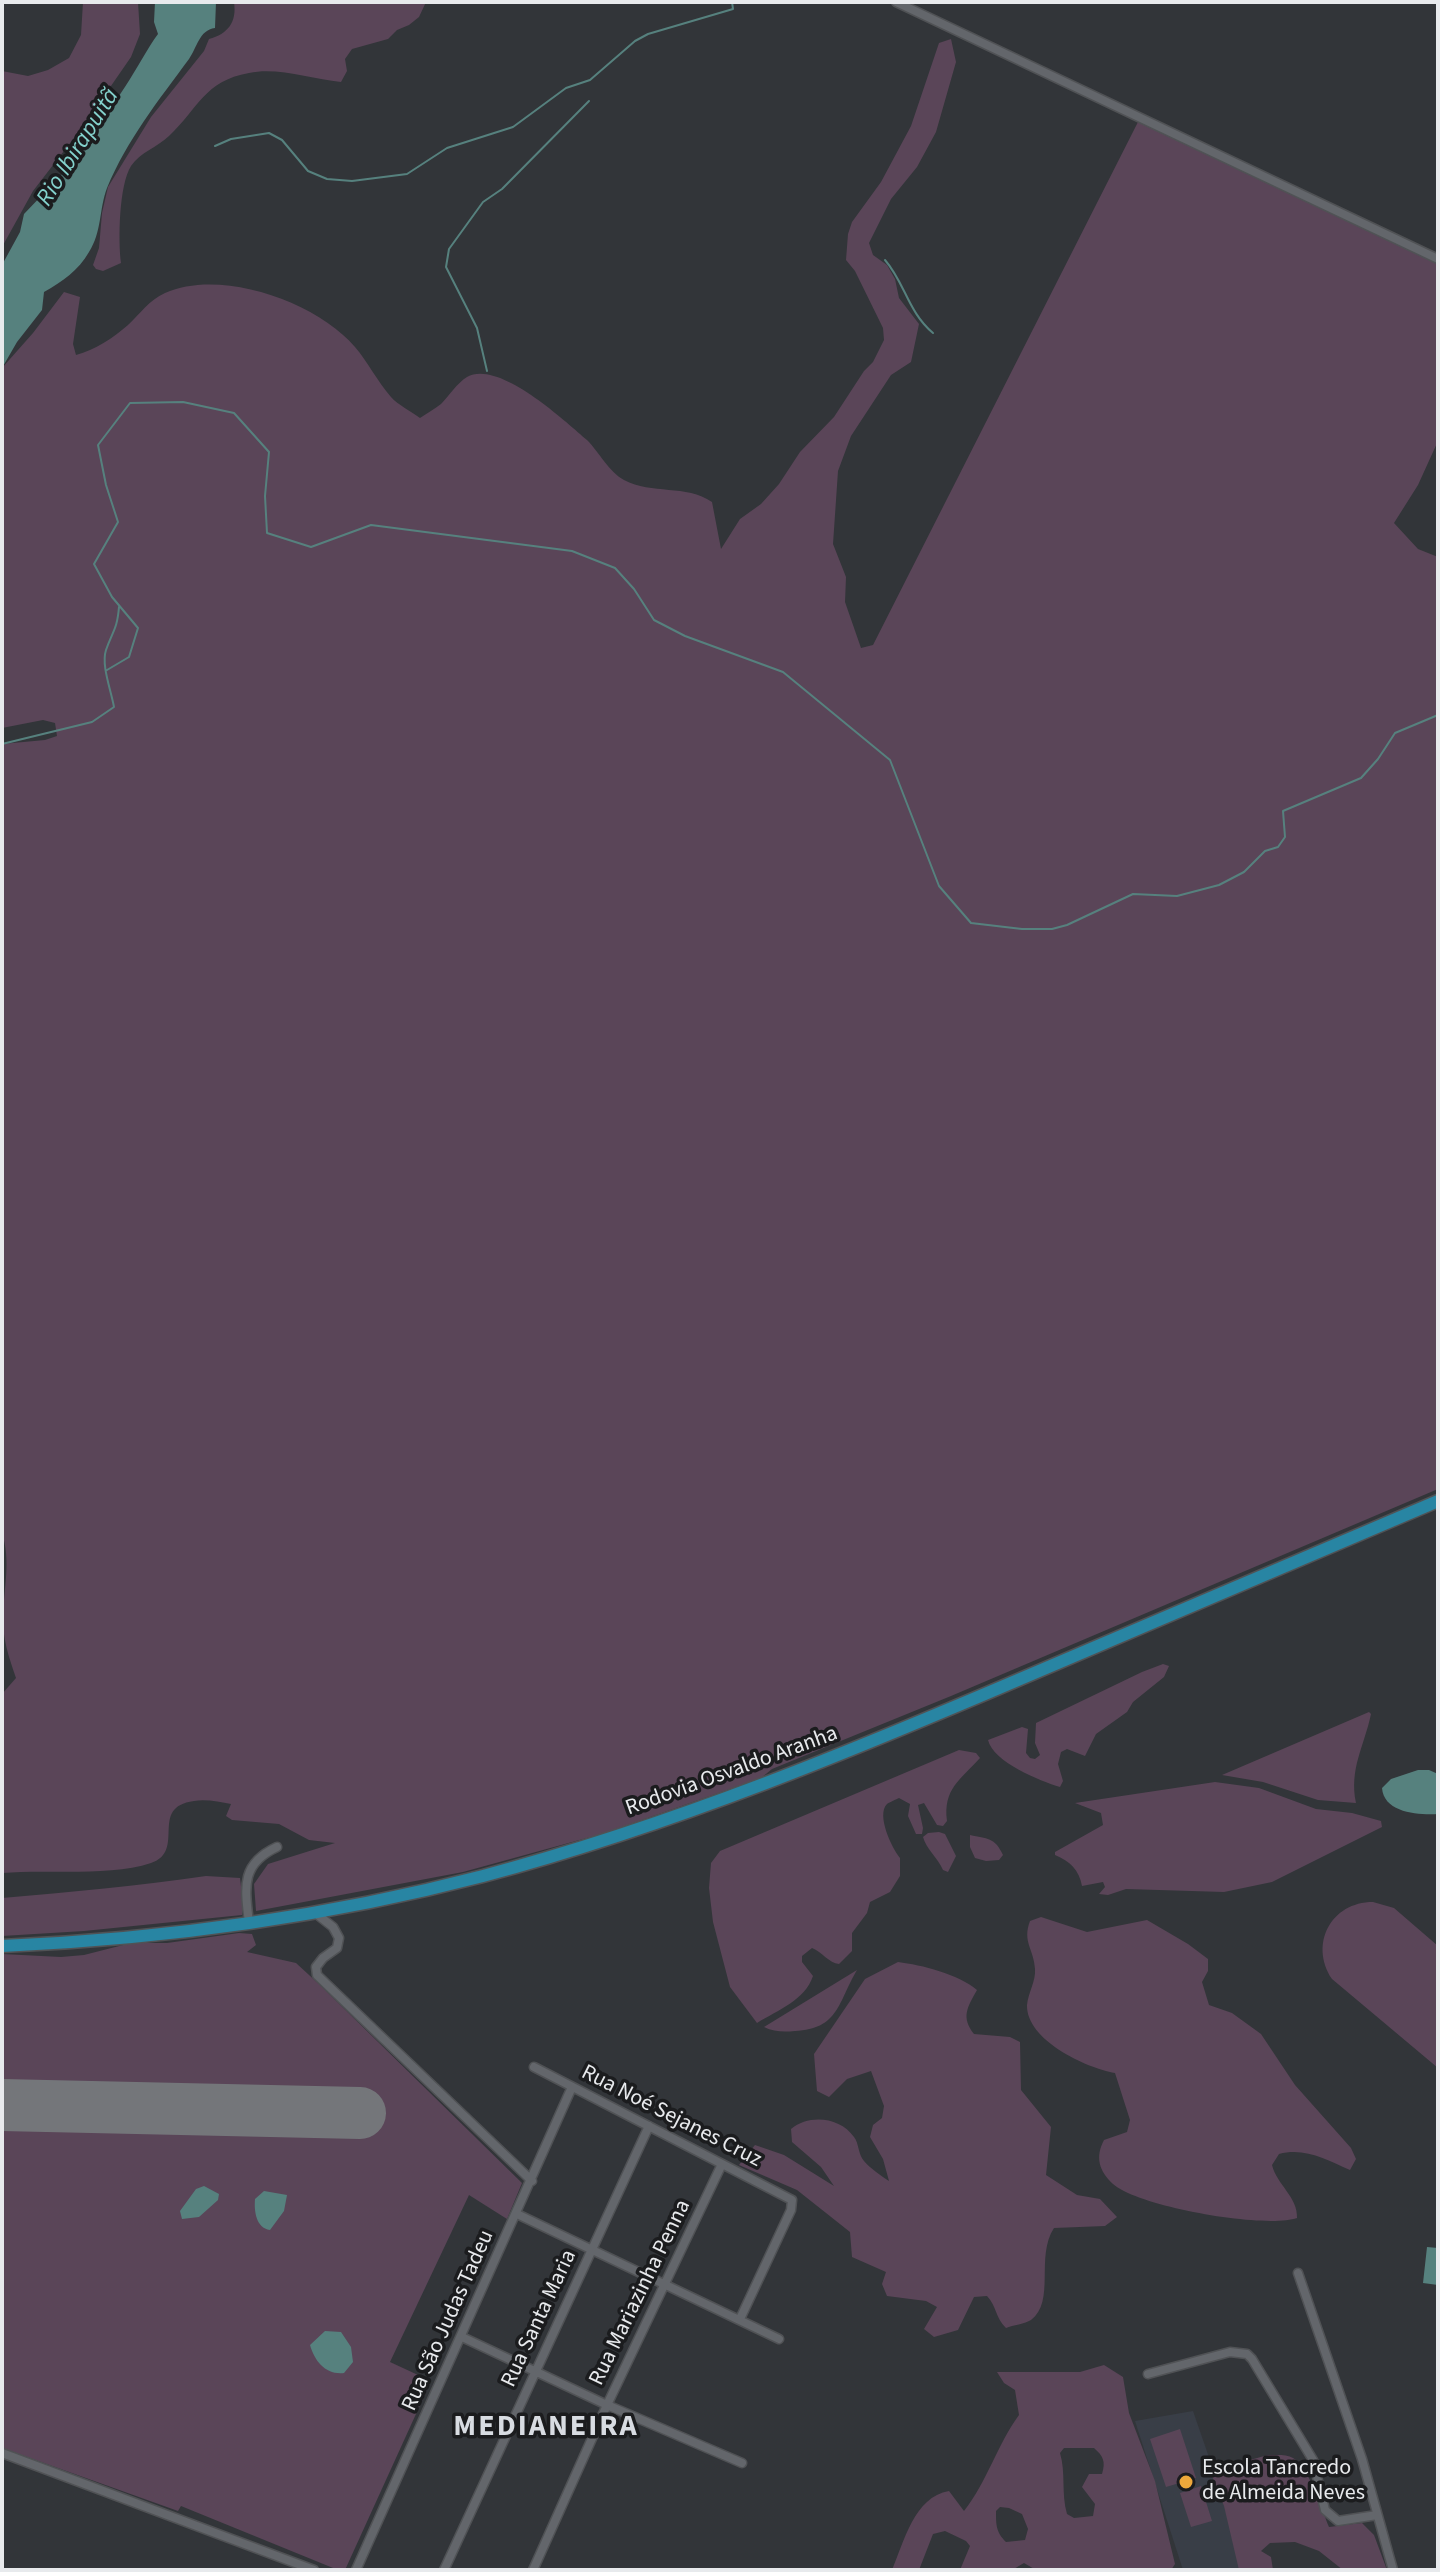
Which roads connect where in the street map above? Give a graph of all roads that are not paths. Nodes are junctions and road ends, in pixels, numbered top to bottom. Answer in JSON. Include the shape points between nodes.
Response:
{"nodes":[{"id":1,"x":896,"y":2,"type":"edge"},
{"id":2,"x":1438,"y":259,"type":"edge"},
{"id":3,"x":1438,"y":1501,"type":"edge"},
{"id":4,"x":277,"y":1847,"type":"dead end"},
{"id":5,"x":314,"y":1912,"type":"junction"},
{"id":6,"x":249,"y":1923,"type":"junction"},
{"id":7,"x":2,"y":1946,"type":"edge"},
{"id":8,"x":534,"y":2067,"type":"dead end"},
{"id":9,"x":572,"y":2087,"type":"junction"},
{"id":10,"x":649,"y":2126,"type":"junction"},
{"id":11,"x":722,"y":2164,"type":"junction"},
{"id":12,"x":532,"y":2181,"type":"junction"},
{"id":13,"x":517,"y":2214,"type":"junction"},
{"id":14,"x":592,"y":2250,"type":"junction"},
{"id":15,"x":1298,"y":2273,"type":"dead end"},
{"id":16,"x":666,"y":2284,"type":"junction"},
{"id":17,"x":740,"y":2319,"type":"junction"},
{"id":18,"x":462,"y":2337,"type":"junction"},
{"id":19,"x":779,"y":2339,"type":"dead end"},
{"id":20,"x":535,"y":2372,"type":"junction"},
{"id":21,"x":1148,"y":2374,"type":"dead end"},
{"id":22,"x":607,"y":2405,"type":"junction"},
{"id":23,"x":2,"y":2453,"type":"edge"},
{"id":24,"x":742,"y":2463,"type":"dead end"},
{"id":25,"x":1377,"y":2515,"type":"junction"},
{"id":26,"x":314,"y":2570,"type":"edge"},
{"id":27,"x":356,"y":2570,"type":"edge"},
{"id":28,"x":444,"y":2570,"type":"edge"},
{"id":29,"x":533,"y":2570,"type":"edge"},
{"id":30,"x":1393,"y":2570,"type":"edge"}],
"edges":[{"from":1,"to":2,"type":"street"},
{"from":3,"to":5,"type":"highway","name":"Rodovia Osvaldo Aranha","via":[[748,1791],[483,1876]]},
{"from":4,"to":6,"type":"street","via":[[261,1854],[250,1869],[245,1887]]},
{"from":5,"to":6,"type":"highway","name":"Rodovia Osvaldo Aranha"},
{"from":5,"to":12,"type":"street","via":[[339,1938],[337,1948],[316,1967],[317,1975]]},
{"from":6,"to":7,"type":"highway","name":"Rodovia Osvaldo Aranha"},
{"from":8,"to":9,"type":"street","name":"Rua Noé Sejanes Cruz"},
{"from":9,"to":10,"type":"street","name":"Rua Noé Sejanes Cruz"},
{"from":9,"to":12,"type":"street","name":"Rua São Judas Tadeu"},
{"from":10,"to":11,"type":"street","name":"Rua Noé Sejanes Cruz"},
{"from":10,"to":14,"type":"street","name":"Rua Santa Maria"},
{"from":11,"to":16,"type":"street","name":"Rua Mariazinha Penna"},
{"from":11,"to":17,"type":"street","name":"Rua Noé Sejanes Cruz","via":[[792,2200]]},
{"from":12,"to":13,"type":"street","name":"Rua São Judas Tadeu"},
{"from":13,"to":14,"type":"street"},
{"from":13,"to":18,"type":"street","name":"Rua São Judas Tadeu"},
{"from":14,"to":16,"type":"street"},
{"from":14,"to":20,"type":"street","name":"Rua Santa Maria"},
{"from":15,"to":25,"type":"street"},
{"from":16,"to":17,"type":"street"},
{"from":16,"to":22,"type":"street","name":"Rua Mariazinha Penna"},
{"from":17,"to":19,"type":"street"},
{"from":18,"to":20,"type":"street"},
{"from":18,"to":27,"type":"street","name":"Rua São Judas Tadeu"},
{"from":20,"to":22,"type":"street"},
{"from":20,"to":28,"type":"street","name":"Rua Santa Maria"},
{"from":21,"to":25,"type":"street","via":[[1230,2352],[1247,2354],[1313,2460],[1325,2510],[1338,2521]]},
{"from":22,"to":24,"type":"street"},
{"from":22,"to":29,"type":"street","name":"Rua Mariazinha Penna"},
{"from":23,"to":26,"type":"street"},
{"from":25,"to":30,"type":"street"}]}
